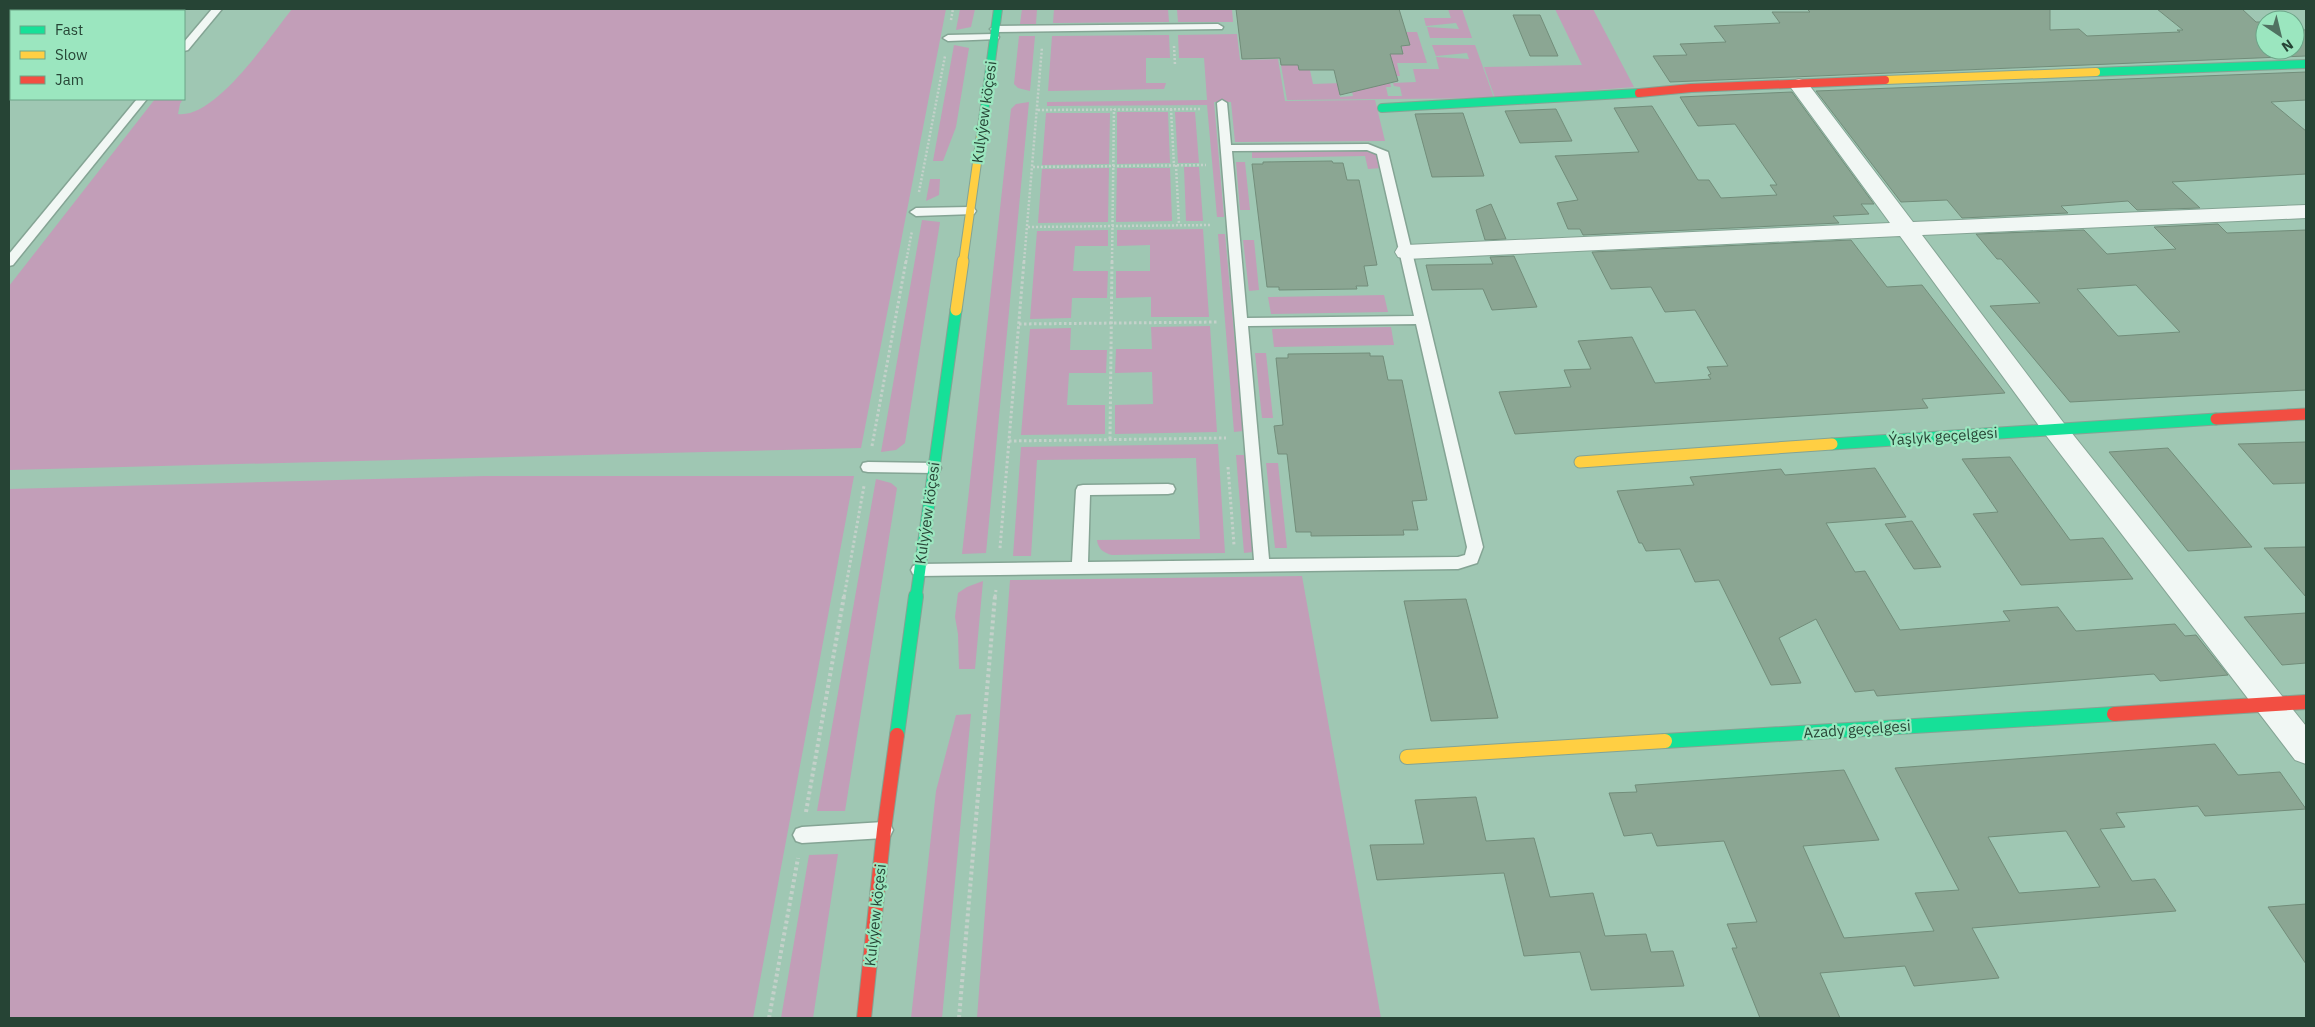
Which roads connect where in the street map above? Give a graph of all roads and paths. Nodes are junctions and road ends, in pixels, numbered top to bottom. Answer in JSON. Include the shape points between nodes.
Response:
{"nodes":[{"id":1,"x":217,"y":9,"type":"edge"},
{"id":2,"x":953,"y":9,"type":"edge"},
{"id":3,"x":998,"y":9,"type":"edge"},
{"id":4,"x":1218,"y":27,"type":"dead end"},
{"id":5,"x":995,"y":33,"type":"junction"},
{"id":6,"x":948,"y":38,"type":"junction"},
{"id":7,"x":1043,"y":45,"type":"dead end"},
{"id":8,"x":185,"y":47,"type":"edge"},
{"id":9,"x":1175,"y":58,"type":"dead end"},
{"id":10,"x":2306,"y":64,"type":"edge"},
{"id":11,"x":1175,"y":66,"type":"dead end"},
{"id":12,"x":1799,"y":84,"type":"junction"},
{"id":13,"x":141,"y":100,"type":"edge"},
{"id":14,"x":1222,"y":103,"type":"dead end"},
{"id":15,"x":1171,"y":108,"type":"junction"},
{"id":16,"x":1202,"y":108,"type":"dead end"},
{"id":17,"x":1382,"y":108,"type":"dead end"},
{"id":18,"x":1114,"y":109,"type":"junction"},
{"id":19,"x":1038,"y":110,"type":"junction"},
{"id":20,"x":1226,"y":148,"type":"junction"},
{"id":21,"x":1175,"y":165,"type":"junction"},
{"id":22,"x":1206,"y":165,"type":"dead end"},
{"id":23,"x":1113,"y":166,"type":"junction"},
{"id":24,"x":1033,"y":167,"type":"junction"},
{"id":25,"x":970,"y":211,"type":"junction"},
{"id":26,"x":2306,"y":211,"type":"edge"},
{"id":27,"x":916,"y":212,"type":"junction"},
{"id":28,"x":1179,"y":225,"type":"junction"},
{"id":29,"x":1210,"y":225,"type":"dead end"},
{"id":30,"x":1112,"y":226,"type":"junction"},
{"id":31,"x":1028,"y":227,"type":"junction"},
{"id":32,"x":1906,"y":230,"type":"junction"},
{"id":33,"x":1406,"y":252,"type":"junction"},
{"id":34,"x":9,"y":262,"type":"edge"},
{"id":35,"x":1422,"y":320,"type":"junction"},
{"id":36,"x":1217,"y":322,"type":"dead end"},
{"id":37,"x":1241,"y":322,"type":"junction"},
{"id":38,"x":1111,"y":323,"type":"junction"},
{"id":39,"x":1019,"y":324,"type":"junction"},
{"id":40,"x":2306,"y":414,"type":"edge"},
{"id":41,"x":2054,"y":428,"type":"junction"},
{"id":42,"x":1226,"y":438,"type":"dead end"},
{"id":43,"x":1110,"y":439,"type":"junction"},
{"id":44,"x":1009,"y":441,"type":"junction"},
{"id":45,"x":1580,"y":462,"type":"dead end"},
{"id":46,"x":868,"y":467,"type":"junction"},
{"id":47,"x":934,"y":468,"type":"junction"},
{"id":48,"x":1168,"y":488,"type":"dead end"},
{"id":49,"x":999,"y":555,"type":"dead end"},
{"id":50,"x":1262,"y":566,"type":"junction"},
{"id":51,"x":1080,"y":568,"type":"junction"},
{"id":52,"x":919,"y":570,"type":"junction"},
{"id":53,"x":997,"y":581,"type":"dead end"},
{"id":54,"x":2306,"y":702,"type":"edge"},
{"id":55,"x":2272,"y":704,"type":"junction"},
{"id":56,"x":2306,"y":750,"type":"edge"},
{"id":57,"x":1407,"y":757,"type":"dead end"},
{"id":58,"x":884,"y":830,"type":"junction"},
{"id":59,"x":802,"y":835,"type":"junction"},
{"id":60,"x":769,"y":1018,"type":"edge"},
{"id":61,"x":864,"y":1018,"type":"edge"},
{"id":62,"x":959,"y":1018,"type":"edge"}],
"edges":[{"from":1,"to":8,"type":"lane"},
{"from":2,"to":6,"type":"path"},
{"from":3,"to":5,"type":"street","name":"Kulyýew köçesi"},
{"from":4,"to":5,"type":"lane"},
{"from":5,"to":6,"type":"lane"},
{"from":5,"to":25,"type":"street","name":"Kulyýew köçesi"},
{"from":6,"to":27,"type":"path"},
{"from":7,"to":19,"type":"path"},
{"from":9,"to":11,"type":"path"},
{"from":10,"to":12,"type":"street"},
{"from":12,"to":17,"type":"street"},
{"from":12,"to":32,"type":"street"},
{"from":13,"to":34,"type":"lane"},
{"from":14,"to":20,"type":"lane"},
{"from":15,"to":16,"type":"path"},
{"from":15,"to":18,"type":"path"},
{"from":15,"to":21,"type":"path"},
{"from":18,"to":19,"type":"path"},
{"from":18,"to":23,"type":"path"},
{"from":19,"to":24,"type":"path"},
{"from":20,"to":33,"type":"lane","via":[[1378,149],[1384,155]]},
{"from":20,"to":37,"type":"lane"},
{"from":21,"to":22,"type":"path"},
{"from":21,"to":23,"type":"path"},
{"from":21,"to":28,"type":"path"},
{"from":23,"to":24,"type":"path"},
{"from":23,"to":30,"type":"path"},
{"from":24,"to":31,"type":"path"},
{"from":25,"to":27,"type":"lane"},
{"from":25,"to":47,"type":"street","name":"Kulyýew köçesi"},
{"from":26,"to":32,"type":"street"},
{"from":27,"to":46,"type":"path"},
{"from":28,"to":29,"type":"path"},
{"from":28,"to":30,"type":"path"},
{"from":30,"to":31,"type":"path"},
{"from":30,"to":38,"type":"path"},
{"from":31,"to":39,"type":"path"},
{"from":32,"to":33,"type":"street"},
{"from":32,"to":41,"type":"street"},
{"from":33,"to":35,"type":"lane"},
{"from":35,"to":37,"type":"lane"},
{"from":35,"to":50,"type":"lane","via":[[1475,547],[1472,559],[1458,563]]},
{"from":36,"to":38,"type":"path"},
{"from":37,"to":50,"type":"lane"},
{"from":38,"to":39,"type":"path"},
{"from":38,"to":43,"type":"path"},
{"from":39,"to":44,"type":"path"},
{"from":40,"to":41,"type":"street","name":"Ýaşlyk geçelgesi"},
{"from":41,"to":45,"type":"street","name":"Ýaşlyk geçelgesi"},
{"from":41,"to":55,"type":"street"},
{"from":42,"to":43,"type":"path"},
{"from":43,"to":44,"type":"path"},
{"from":44,"to":49,"type":"path"},
{"from":46,"to":47,"type":"lane"},
{"from":46,"to":59,"type":"path"},
{"from":47,"to":52,"type":"street","name":"Kulyýew köçesi"},
{"from":48,"to":51,"type":"lane","via":[[1083,490]]},
{"from":50,"to":51,"type":"lane"},
{"from":51,"to":52,"type":"lane"},
{"from":52,"to":58,"type":"street","name":"Kulyýew köçesi"},
{"from":53,"to":62,"type":"path"},
{"from":54,"to":55,"type":"street","name":"Azady geçelgesi"},
{"from":55,"to":56,"type":"street"},
{"from":55,"to":57,"type":"street","name":"Azady geçelgesi"},
{"from":58,"to":59,"type":"lane"},
{"from":58,"to":61,"type":"street","name":"Kulyýew köçesi"},
{"from":59,"to":60,"type":"path"}]}
